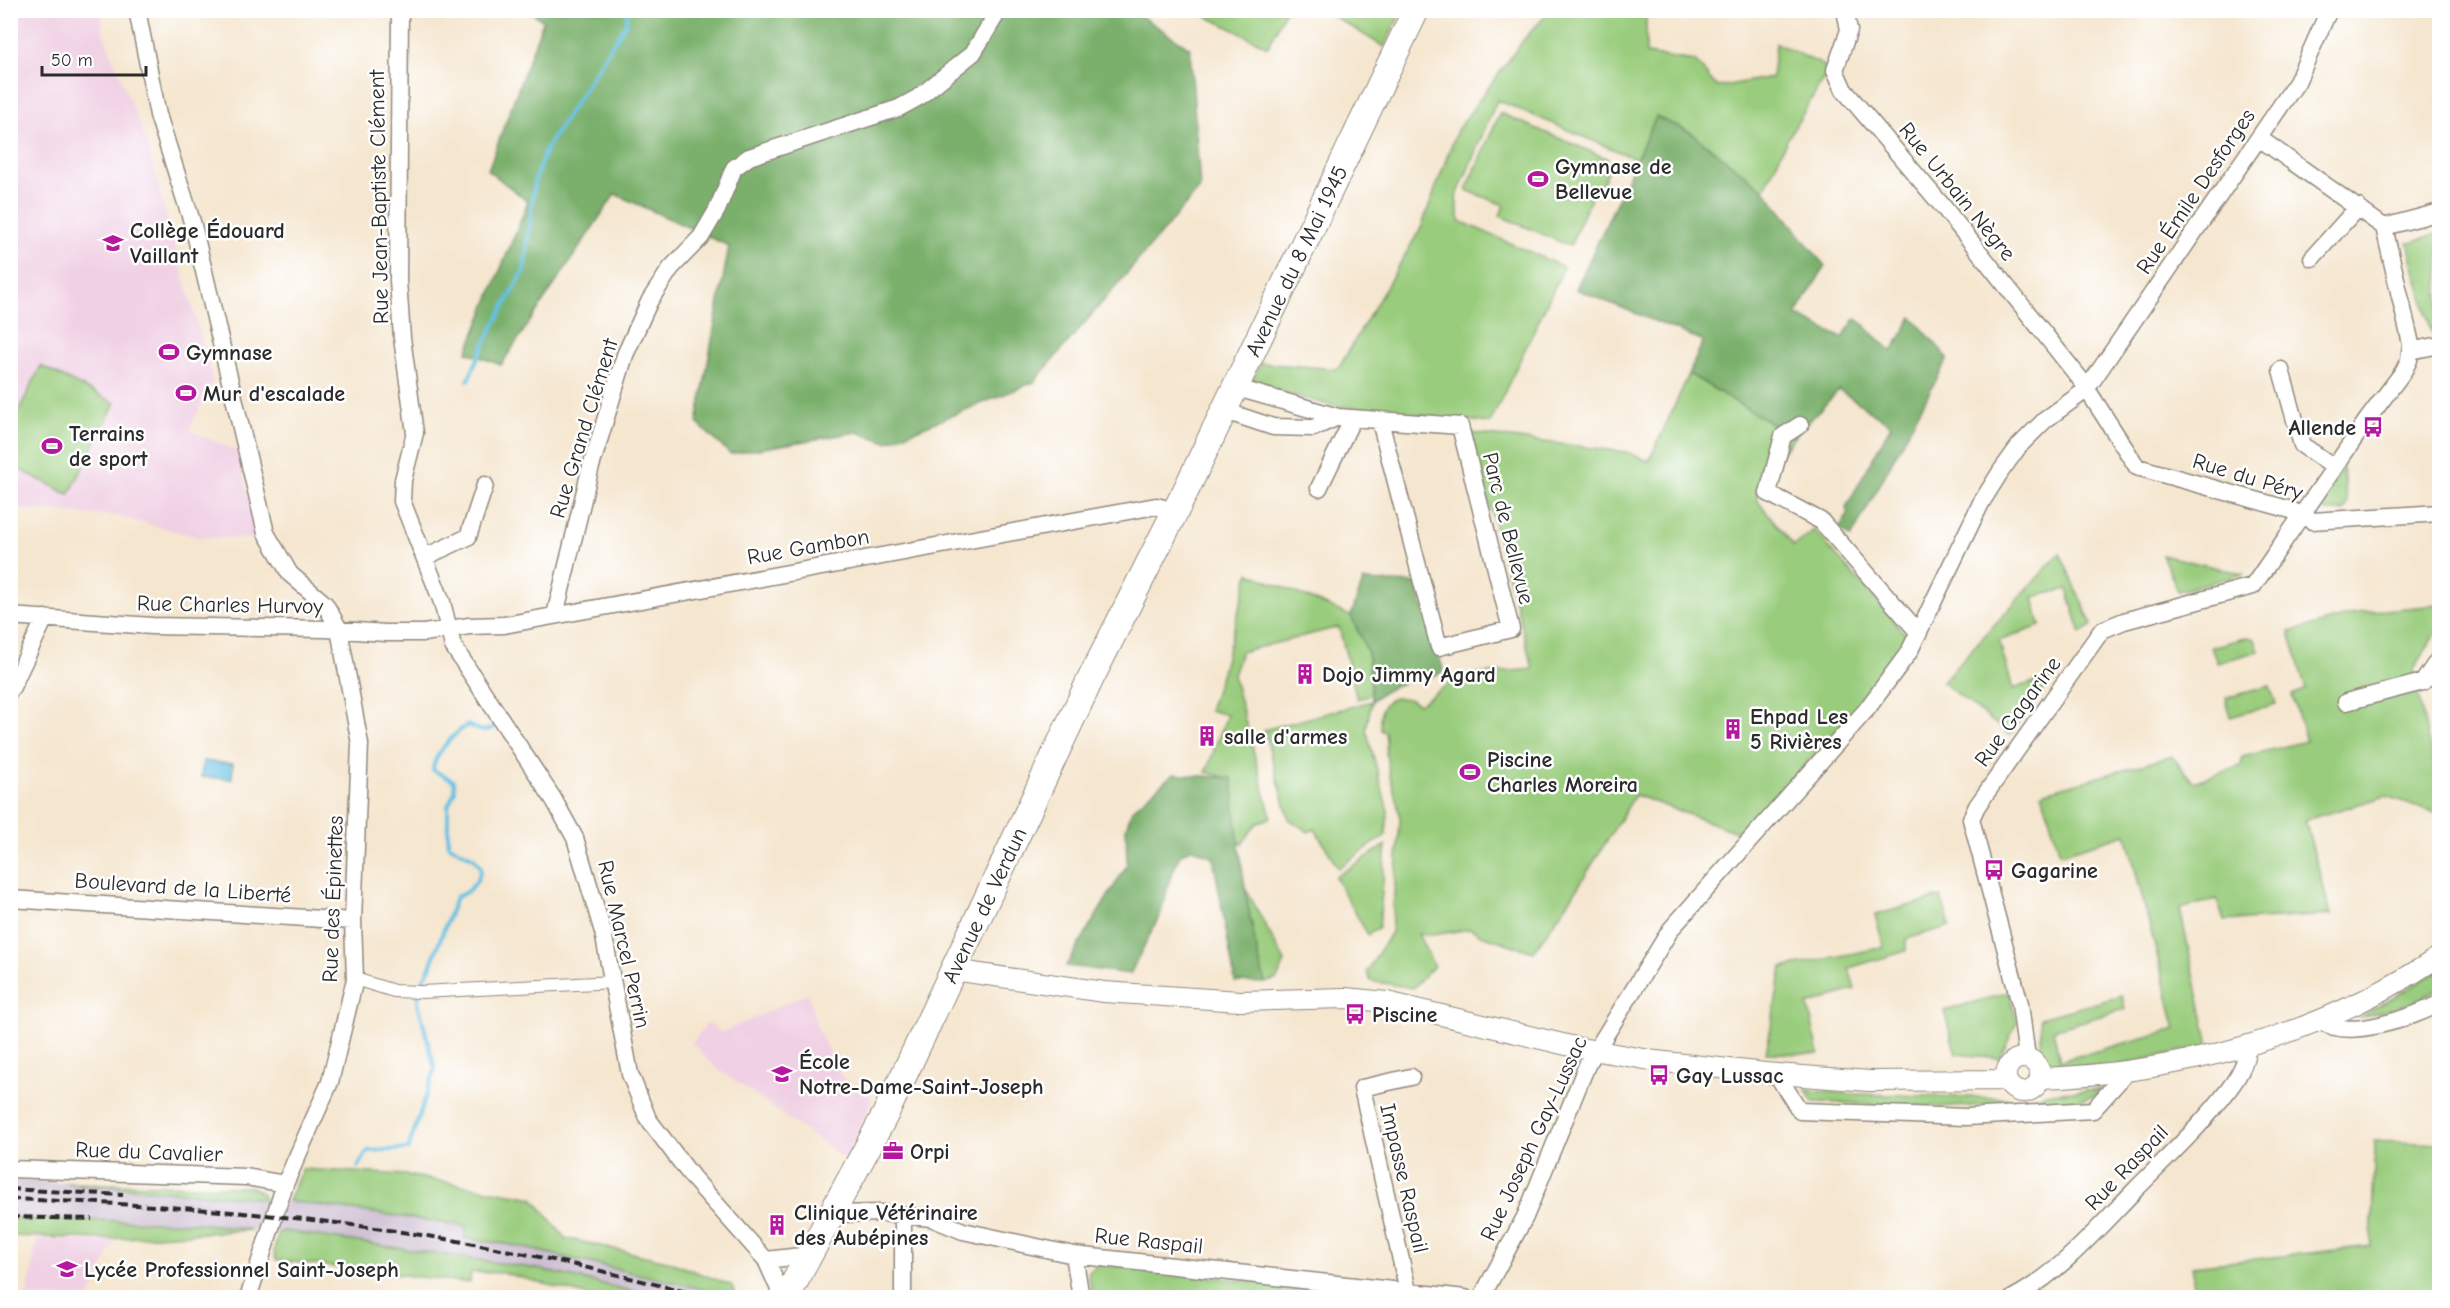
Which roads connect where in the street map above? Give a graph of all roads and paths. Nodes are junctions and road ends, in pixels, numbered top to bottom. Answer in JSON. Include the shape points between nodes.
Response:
{"nodes":[{"id":1,"x":137,"y":10,"type":"edge"},
{"id":2,"x":400,"y":10,"type":"edge"},
{"id":3,"x":999,"y":10,"type":"edge"},
{"id":4,"x":1416,"y":10,"type":"edge"},
{"id":5,"x":1845,"y":10,"type":"edge"},
{"id":6,"x":2329,"y":10,"type":"edge"},
{"id":7,"x":2259,"y":138,"type":"junction"},
{"id":8,"x":2358,"y":207,"type":"junction"},
{"id":9,"x":2439,"y":212,"type":"edge"},
{"id":10,"x":2384,"y":227,"type":"junction"},
{"id":11,"x":2312,"y":258,"type":"dead end"},
{"id":12,"x":2439,"y":345,"type":"edge"},
{"id":13,"x":2410,"y":351,"type":"junction"},
{"id":14,"x":2281,"y":370,"type":"dead end"},
{"id":15,"x":1234,"y":387,"type":"junction"},
{"id":16,"x":2086,"y":390,"type":"junction"},
{"id":17,"x":1222,"y":410,"type":"junction"},
{"id":18,"x":1345,"y":418,"type":"junction"},
{"id":19,"x":1380,"y":421,"type":"junction"},
{"id":20,"x":1800,"y":425,"type":"dead end"},
{"id":21,"x":2334,"y":468,"type":"junction"},
{"id":22,"x":485,"y":485,"type":"dead end"},
{"id":23,"x":1319,"y":488,"type":"dead end"},
{"id":24,"x":1175,"y":511,"type":"junction"},
{"id":25,"x":2439,"y":513,"type":"edge"},
{"id":26,"x":2302,"y":514,"type":"junction"},
{"id":27,"x":425,"y":557,"type":"junction"},
{"id":28,"x":10,"y":615,"type":"edge"},
{"id":29,"x":555,"y":615,"type":"junction"},
{"id":30,"x":45,"y":618,"type":"junction"},
{"id":31,"x":339,"y":629,"type":"junction"},
{"id":32,"x":448,"y":629,"type":"junction"},
{"id":33,"x":1919,"y":633,"type":"junction"},
{"id":34,"x":2439,"y":657,"type":"edge"},
{"id":35,"x":10,"y":691,"type":"edge"},
{"id":36,"x":2346,"y":702,"type":"dead end"},
{"id":37,"x":10,"y":899,"type":"edge"},
{"id":38,"x":353,"y":921,"type":"junction"},
{"id":39,"x":2439,"y":956,"type":"edge"},
{"id":40,"x":953,"y":970,"type":"junction"},
{"id":41,"x":355,"y":979,"type":"junction"},
{"id":42,"x":614,"y":982,"type":"junction"},
{"id":43,"x":2439,"y":1003,"type":"edge"},
{"id":44,"x":2322,"y":1021,"type":"junction"},
{"id":45,"x":2247,"y":1048,"type":"junction"},
{"id":46,"x":1596,"y":1050,"type":"junction"},
{"id":47,"x":2027,"y":1058,"type":"junction"},
{"id":48,"x":2126,"y":1072,"type":"junction"},
{"id":49,"x":1777,"y":1074,"type":"junction"},
{"id":50,"x":1411,"y":1077,"type":"dead end"},
{"id":51,"x":2040,"y":1078,"type":"junction"},
{"id":52,"x":2007,"y":1080,"type":"junction"},
{"id":53,"x":10,"y":1169,"type":"edge"},
{"id":54,"x":285,"y":1185,"type":"junction"},
{"id":55,"x":833,"y":1214,"type":"junction"},
{"id":56,"x":903,"y":1215,"type":"junction"},
{"id":57,"x":1074,"y":1255,"type":"junction"},
{"id":58,"x":810,"y":1256,"type":"junction"},
{"id":59,"x":766,"y":1260,"type":"junction"},
{"id":60,"x":1408,"y":1291,"type":"junction"},
{"id":61,"x":248,"y":1298,"type":"edge"},
{"id":62,"x":785,"y":1298,"type":"edge"},
{"id":63,"x":903,"y":1298,"type":"edge"},
{"id":64,"x":1082,"y":1298,"type":"edge"},
{"id":65,"x":1465,"y":1298,"type":"edge"},
{"id":66,"x":1480,"y":1298,"type":"edge"},
{"id":67,"x":2013,"y":1298,"type":"edge"}],
"edges":[{"from":1,"to":31,"type":"street","name":"Rue des Épinettes","via":[[158,115],[193,225],[266,533],[290,574],[325,604]]},
{"from":2,"to":27,"type":"street","name":"Rue Jean-Baptiste Clément","via":[[398,280],[416,433],[403,480],[402,501]]},
{"from":3,"to":29,"type":"street","name":"Rue Grand Clément","via":[[973,53],[919,97],[899,108],[749,157],[734,168],[717,210],[701,237],[671,268],[625,356],[590,470]]},
{"from":4,"to":15,"type":"main road","name":"Avenue du 8 Mai 1945"},
{"from":5,"to":16,"type":"street","name":"Rue Urbain Nègre","via":[[1849,30],[1835,70],[1844,90],[1952,218]]},
{"from":6,"to":7,"type":"street","name":"Rue Émile Desforges","via":[[2297,82]]},
{"from":7,"to":8,"type":"street"},
{"from":7,"to":16,"type":"street","name":"Rue Émile Desforges"},
{"from":8,"to":10,"type":"street"},
{"from":8,"to":11,"type":"street"},
{"from":9,"to":10,"type":"street"},
{"from":10,"to":13,"type":"street"},
{"from":12,"to":13,"type":"street"},
{"from":13,"to":21,"type":"street","name":"Rue Gagarine","via":[[2403,372]]},
{"from":14,"to":21,"type":"street","via":[[2302,445]]},
{"from":15,"to":17,"type":"main road","name":"Avenue du 8 Mai 1945"},
{"from":15,"to":18,"type":"street","name":"Parc de Bellevue"},
{"from":16,"to":26,"type":"street","name":"Rue du Péry","via":[[2137,466]]},
{"from":16,"to":33,"type":"street","name":"Rue Joseph Gay-Lussac","via":[[2045,420],[2001,471],[1981,503]]},
{"from":17,"to":18,"type":"street","name":"Parc de Bellevue","via":[[1273,426],[1313,428]]},
{"from":17,"to":24,"type":"main road","name":"Avenue du 8 Mai 1945"},
{"from":18,"to":19,"type":"street","name":"Parc de Bellevue"},
{"from":18,"to":23,"type":"street"},
{"from":19,"to":19,"type":"street","name":"Parc de Bellevue","via":[[1460,426],[1511,629],[1439,647]]},
{"from":20,"to":33,"type":"street","via":[[1783,435],[1768,493],[1821,521]]},
{"from":21,"to":26,"type":"street","name":"Rue Gagarine"},
{"from":22,"to":27,"type":"street","via":[[468,537]]},
{"from":24,"to":29,"type":"street","name":"Rue Gambon","via":[[1156,506]]},
{"from":24,"to":40,"type":"main road","name":"Avenue de Verdun"},
{"from":25,"to":26,"type":"street","name":"Rue du Péry","via":[[2312,521]]},
{"from":26,"to":47,"type":"street","name":"Rue Gagarine","via":[[2253,586],[2102,630],[1977,806],[1971,819],[2020,1004]]},
{"from":27,"to":32,"type":"street","name":"Rue Jean-Baptiste Clément"},
{"from":28,"to":30,"type":"street","name":"Rue Charles Hurvoy"},
{"from":29,"to":32,"type":"street","name":"Rue Gambon","via":[[504,625]]},
{"from":30,"to":31,"type":"street","name":"Rue Charles Hurvoy","via":[[152,626]]},
{"from":30,"to":35,"type":"street"},
{"from":31,"to":32,"type":"street","name":"Rue Charles Hurvoy","via":[[386,633]]},
{"from":31,"to":38,"type":"street","name":"Rue des Épinettes","via":[[360,744]]},
{"from":32,"to":42,"type":"street","name":"Rue Marcel Perrin","via":[[453,646],[575,838]]},
{"from":33,"to":46,"type":"street","name":"Rue Joseph Gay-Lussac","via":[[1845,736],[1671,929]]},
{"from":34,"to":36,"type":"street","via":[[2423,682]]},
{"from":37,"to":38,"type":"street","name":"Boulevard de la Liberté"},
{"from":38,"to":41,"type":"street","name":"Rue des Épinettes"},
{"from":39,"to":44,"type":"street","via":[[2404,980]]},
{"from":40,"to":46,"type":"street","via":[[1104,992],[1240,1000],[1366,999]]},
{"from":40,"to":55,"type":"main road","name":"Avenue de Verdun"},
{"from":41,"to":42,"type":"street","via":[[394,991],[419,992]]},
{"from":41,"to":54,"type":"street","name":"Rue des Épinettes","via":[[330,1083]]},
{"from":42,"to":59,"type":"street","name":"Rue Marcel Perrin","via":[[630,1074],[648,1119],[693,1178]]},
{"from":43,"to":44,"type":"street","via":[[2398,1021],[2340,1029]]},
{"from":44,"to":45,"type":"street"},
{"from":45,"to":48,"type":"street"},
{"from":45,"to":67,"type":"street","name":"Rue Raspail","via":[[2247,1058],[2230,1088],[2180,1144],[2080,1246]]},
{"from":46,"to":49,"type":"street"},
{"from":46,"to":66,"type":"street","name":"Rue Joseph Gay-Lussac","via":[[1525,1216]]},
{"from":47,"to":51,"type":"street","via":[[2036,1064]]},
{"from":47,"to":52,"type":"street","via":[[2010,1064]]},
{"from":48,"to":49,"type":"street","via":[[2093,1110],[1966,1117],[1800,1111]]},
{"from":48,"to":51,"type":"street"},
{"from":49,"to":52,"type":"street","via":[[1869,1081]]},
{"from":50,"to":60,"type":"street","name":"Impasse Raspail","via":[[1362,1088]]},
{"from":51,"to":52,"type":"street","via":[[2035,1087],[2026,1091],[2017,1090]]},
{"from":53,"to":54,"type":"street","name":"Rue du Cavalier","via":[[246,1177]]},
{"from":54,"to":61,"type":"street","name":"Rue des Épinettes"},
{"from":55,"to":56,"type":"street","name":"Rue Raspail"},
{"from":55,"to":58,"type":"main road","name":"Avenue de Verdun"},
{"from":56,"to":57,"type":"street","name":"Rue Raspail","via":[[931,1218],[963,1231]]},
{"from":56,"to":63,"type":"street"},
{"from":57,"to":60,"type":"street","name":"Rue Raspail"},
{"from":57,"to":64,"type":"street"},
{"from":58,"to":59,"type":"street"},
{"from":58,"to":62,"type":"main road","name":"Avenue de Verdun"},
{"from":59,"to":62,"type":"street","name":"Rue Marcel Perrin"},
{"from":60,"to":65,"type":"street","name":"Rue Raspail"}]}
